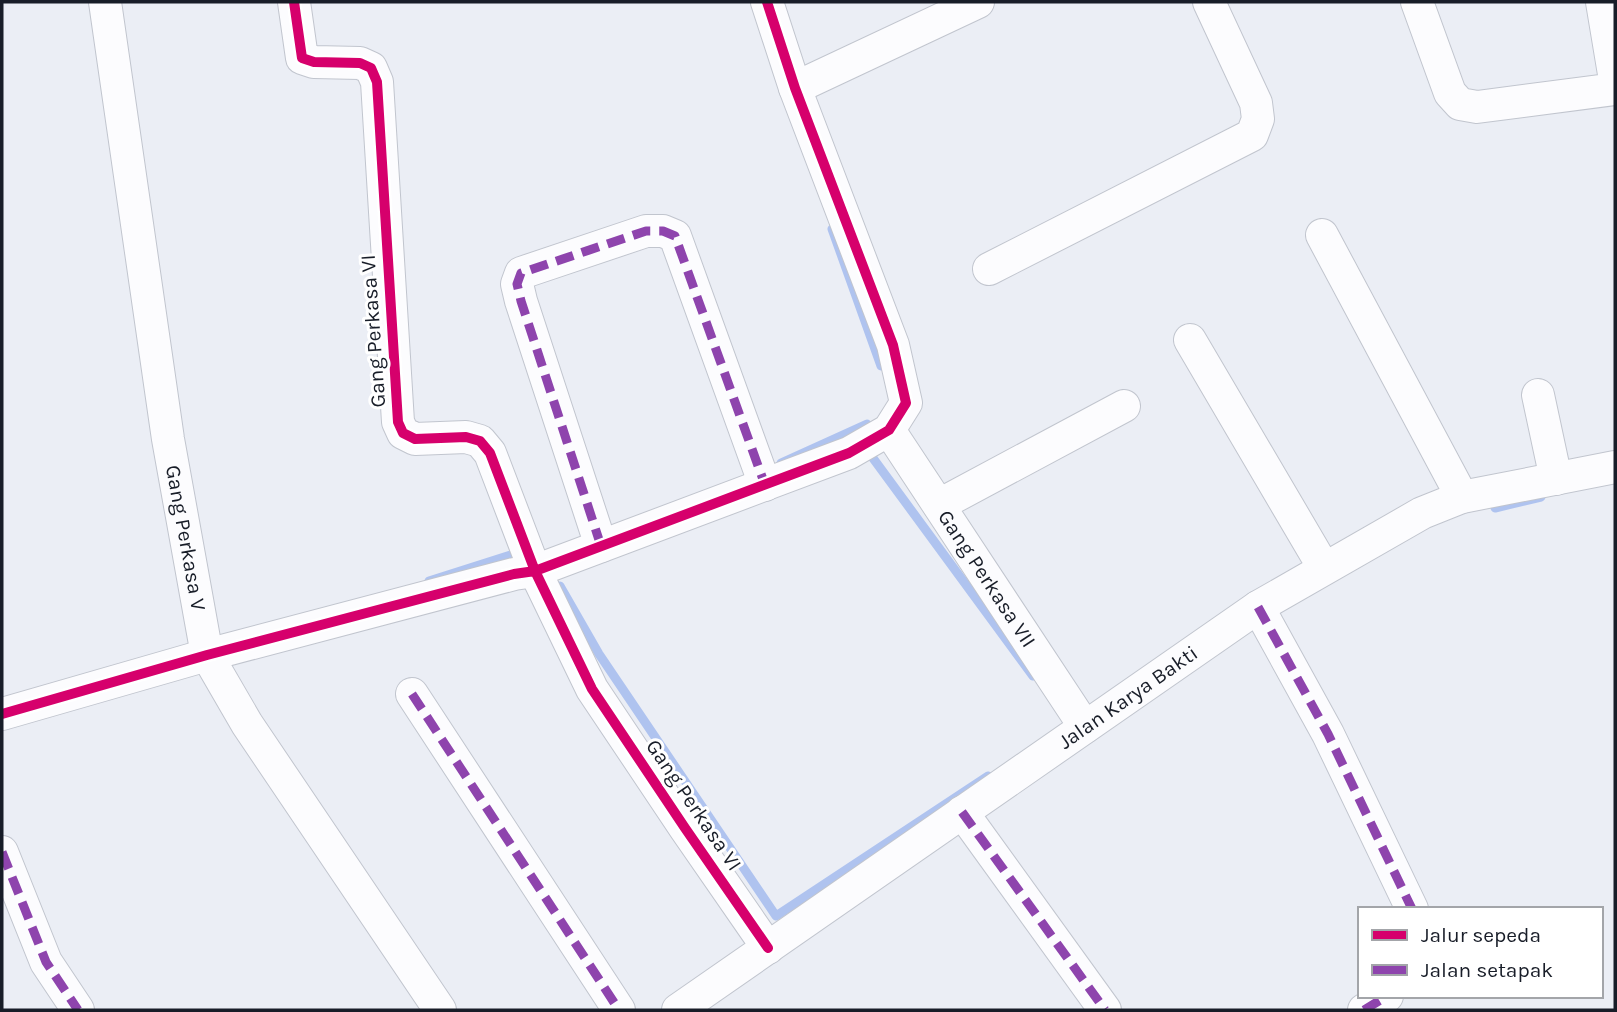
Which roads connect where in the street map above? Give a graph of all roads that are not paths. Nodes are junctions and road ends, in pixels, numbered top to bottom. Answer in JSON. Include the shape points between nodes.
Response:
{"nodes":[{"id":1,"x":105,"y":2,"type":"edge"},
{"id":2,"x":294,"y":2,"type":"edge"},
{"id":3,"x":767,"y":2,"type":"edge"},
{"id":4,"x":978,"y":2,"type":"edge"},
{"id":5,"x":1209,"y":2,"type":"edge"},
{"id":6,"x":1417,"y":2,"type":"edge"},
{"id":7,"x":1602,"y":2,"type":"edge"},
{"id":8,"x":1615,"y":80,"type":"edge"},
{"id":9,"x":795,"y":88,"type":"junction"},
{"id":10,"x":1615,"y":89,"type":"edge"},
{"id":11,"x":1322,"y":235,"type":"dead end"},
{"id":12,"x":989,"y":269,"type":"dead end"},
{"id":13,"x":1190,"y":340,"type":"dead end"},
{"id":14,"x":1538,"y":395,"type":"dead end"},
{"id":15,"x":1124,"y":406,"type":"dead end"},
{"id":16,"x":889,"y":429,"type":"junction"},
{"id":17,"x":1615,"y":467,"type":"edge"},
{"id":18,"x":1556,"y":479,"type":"junction"},
{"id":19,"x":765,"y":485,"type":"junction"},
{"id":20,"x":1462,"y":497,"type":"junction"},
{"id":21,"x":939,"y":505,"type":"junction"},
{"id":22,"x":601,"y":546,"type":"junction"},
{"id":23,"x":1324,"y":568,"type":"junction"},
{"id":24,"x":535,"y":571,"type":"junction"},
{"id":25,"x":1258,"y":607,"type":"junction"},
{"id":26,"x":207,"y":655,"type":"junction"},
{"id":27,"x":412,"y":694,"type":"dead end"},
{"id":28,"x":2,"y":714,"type":"edge"},
{"id":29,"x":1085,"y":727,"type":"junction"},
{"id":30,"x":962,"y":812,"type":"junction"},
{"id":31,"x":2,"y":852,"type":"edge"},
{"id":32,"x":1411,"y":907,"type":"edge"},
{"id":33,"x":768,"y":947,"type":"junction"},
{"id":34,"x":1384,"y":998,"type":"edge"},
{"id":35,"x":78,"y":1010,"type":"edge"},
{"id":36,"x":440,"y":1010,"type":"edge"},
{"id":37,"x":619,"y":1010,"type":"edge"},
{"id":38,"x":678,"y":1010,"type":"edge"},
{"id":39,"x":1105,"y":1010,"type":"edge"},
{"id":40,"x":1364,"y":1010,"type":"edge"}],
"edges":[{"from":1,"to":26,"type":"street","name":"Gang Perkasa V","via":[[168,439]]},
{"from":2,"to":24,"type":"street","name":"Gang Perkasa VI","via":[[302,58],[360,63],[371,68],[377,82],[398,422],[403,433],[415,439],[466,437],[480,441],[490,453]]},
{"from":3,"to":9,"type":"street"},
{"from":4,"to":9,"type":"street"},
{"from":5,"to":12,"type":"street","via":[[1256,103],[1258,119],[1252,135]]},
{"from":6,"to":10,"type":"street","via":[[1450,93],[1460,104],[1477,107]]},
{"from":7,"to":8,"type":"street"},
{"from":9,"to":16,"type":"street","via":[[893,345],[905,403]]},
{"from":11,"to":20,"type":"street"},
{"from":13,"to":23,"type":"street"},
{"from":14,"to":18,"type":"street"},
{"from":15,"to":21,"type":"street"},
{"from":16,"to":19,"type":"street","via":[[849,453]]},
{"from":16,"to":21,"type":"street","name":"Gang Perkasa VII"},
{"from":17,"to":18,"type":"street","name":"Jalan Karya Bakti"},
{"from":18,"to":20,"type":"street","name":"Jalan Karya Bakti"},
{"from":19,"to":22,"type":"street"},
{"from":19,"to":22,"type":"street","via":[[675,236],[646,231],[521,274],[517,284],[521,301]]},
{"from":20,"to":23,"type":"street","name":"Jalan Karya Bakti","via":[[1422,513]]},
{"from":21,"to":29,"type":"street","name":"Gang Perkasa VII"},
{"from":22,"to":24,"type":"street"},
{"from":23,"to":25,"type":"street","name":"Jalan Karya Bakti"},
{"from":24,"to":26,"type":"street"},
{"from":24,"to":33,"type":"street","name":"Gang Perkasa VI","via":[[592,689]]},
{"from":25,"to":29,"type":"street","name":"Jalan Karya Bakti"},
{"from":25,"to":32,"type":"street","via":[[1328,734]]},
{"from":26,"to":28,"type":"street"},
{"from":26,"to":36,"type":"street","name":"Gang Perkasa V","via":[[247,724]]},
{"from":27,"to":37,"type":"street"},
{"from":29,"to":30,"type":"street","name":"Jalan Karya Bakti"},
{"from":30,"to":33,"type":"street","name":"Jalan Karya Bakti"},
{"from":30,"to":39,"type":"street"},
{"from":31,"to":35,"type":"street","via":[[46,962]]},
{"from":33,"to":38,"type":"street","name":"Jalan Karya Bakti"},
{"from":34,"to":40,"type":"street"}]}
